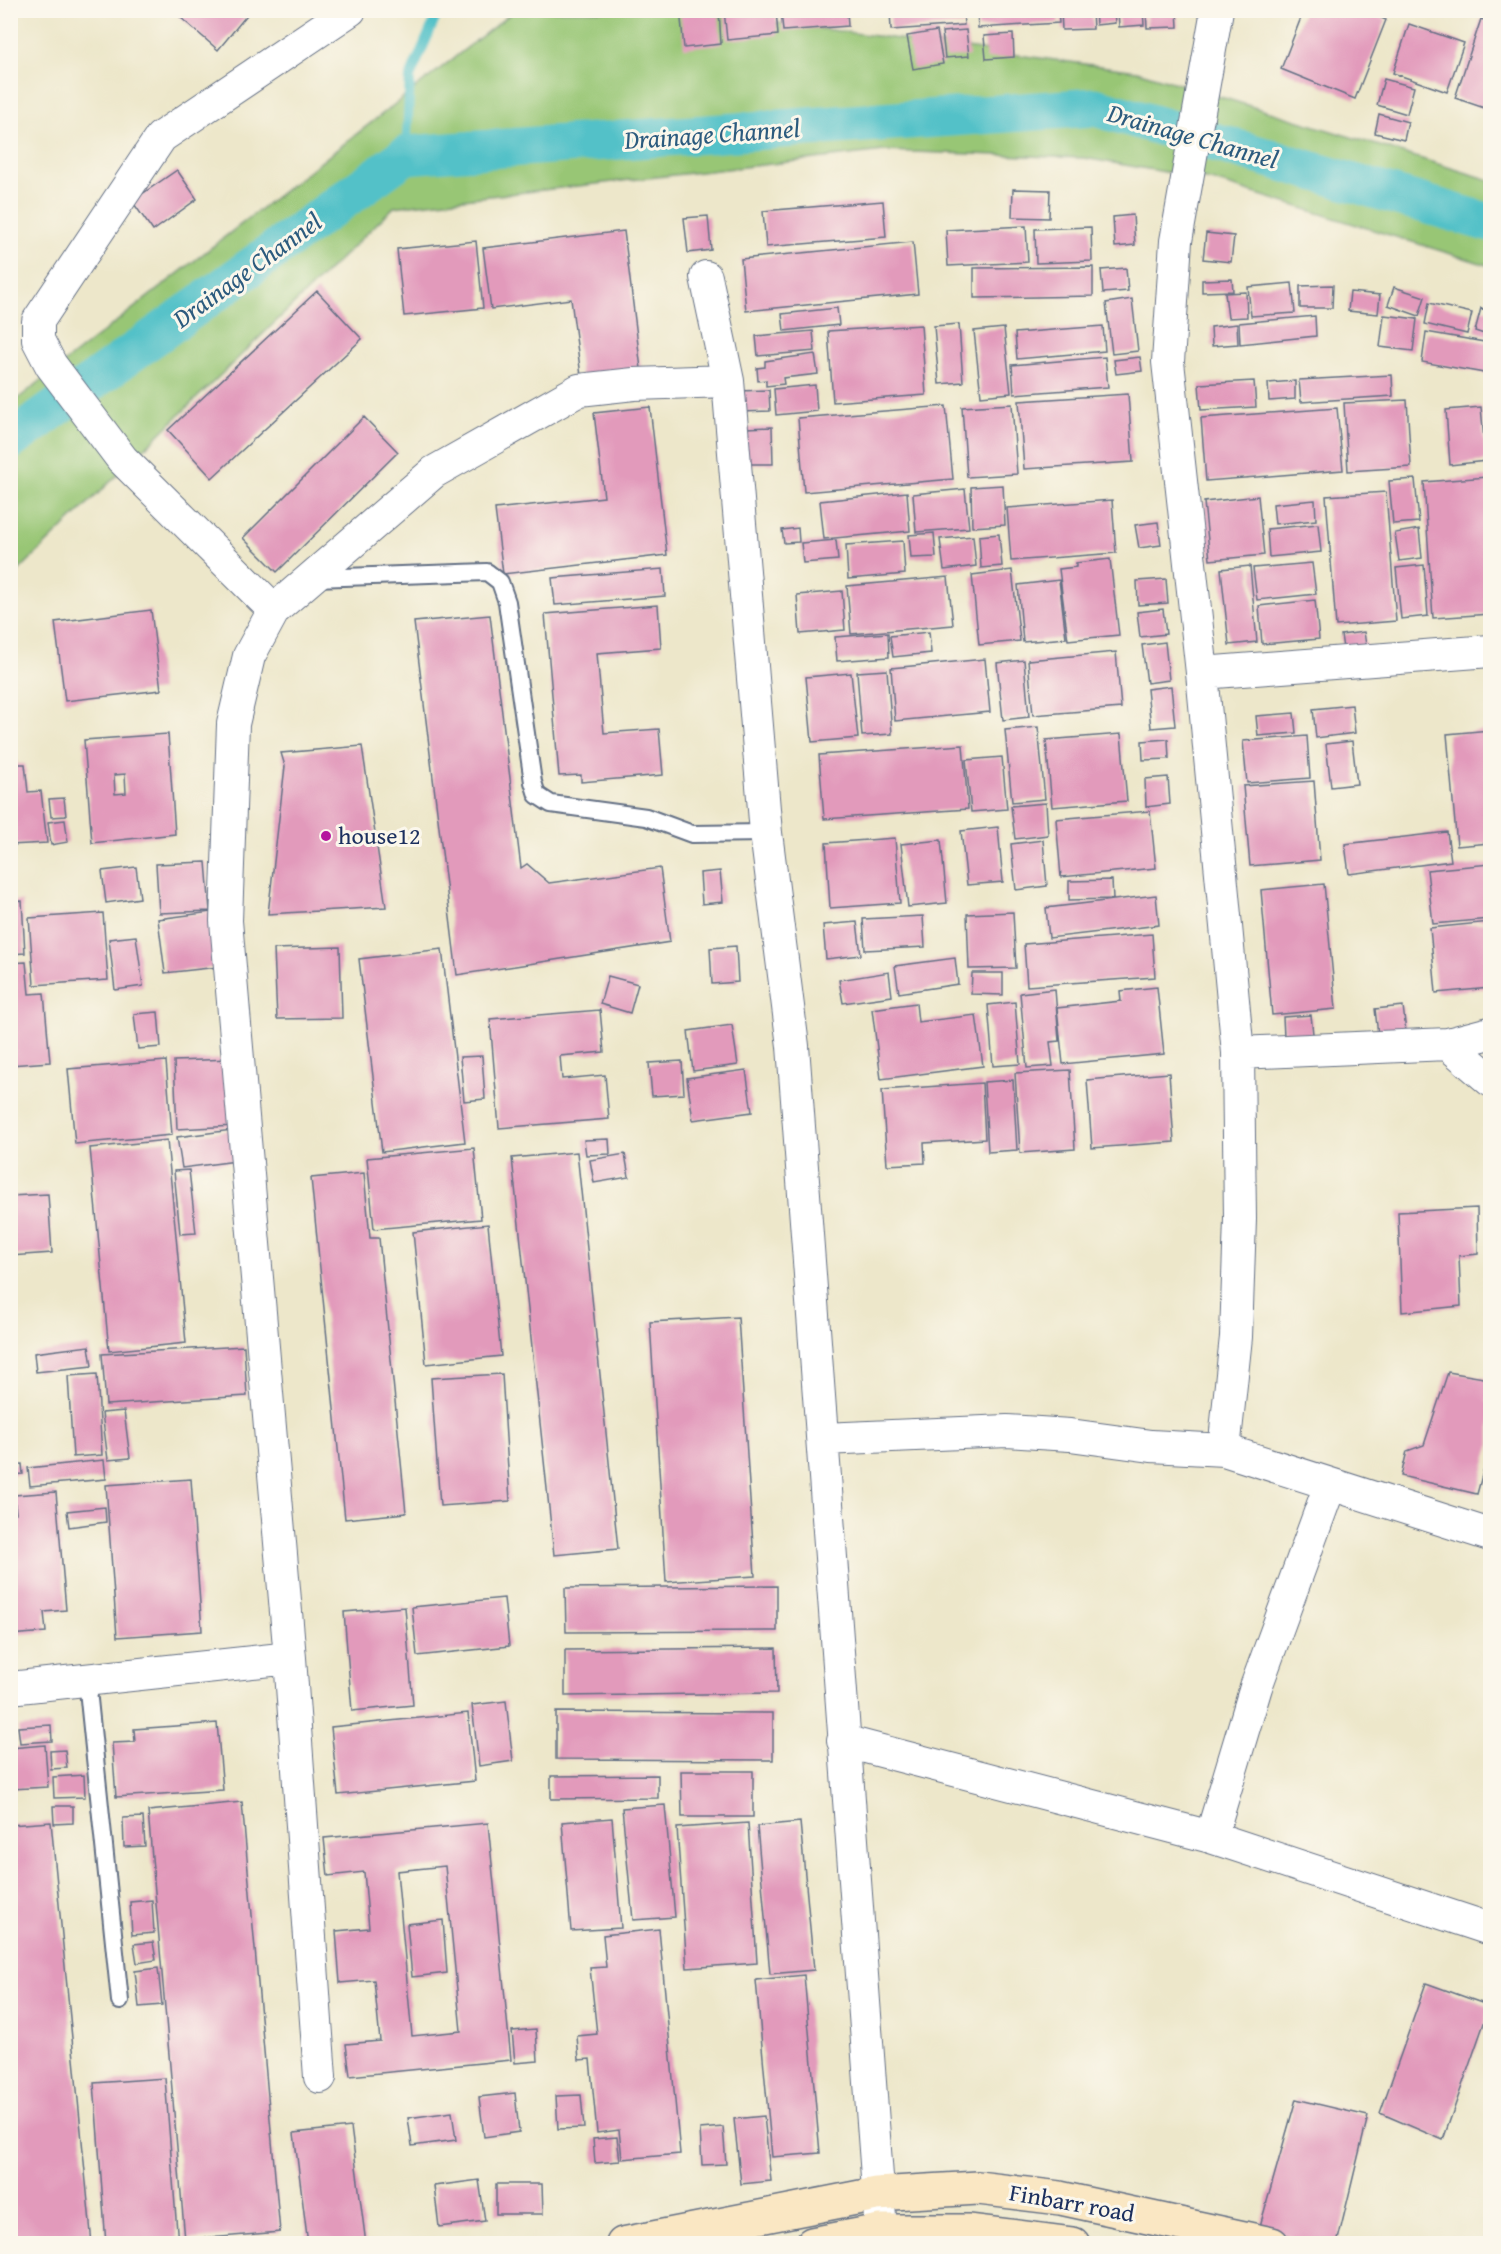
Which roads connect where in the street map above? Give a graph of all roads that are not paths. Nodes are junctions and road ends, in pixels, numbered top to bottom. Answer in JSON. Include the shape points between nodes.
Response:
{"nodes":[{"id":1,"x":351,"y":10,"type":"edge"},
{"id":2,"x":1215,"y":22,"type":"edge"},
{"id":3,"x":706,"y":277,"type":"dead end"},
{"id":4,"x":728,"y":381,"type":"junction"},
{"id":5,"x":310,"y":578,"type":"junction"},
{"id":6,"x":274,"y":610,"type":"junction"},
{"id":7,"x":1491,"y":651,"type":"edge"},
{"id":8,"x":1202,"y":674,"type":"junction"},
{"id":9,"x":766,"y":833,"type":"junction"},
{"id":10,"x":1491,"y":1033,"type":"edge"},
{"id":11,"x":1448,"y":1044,"type":"junction"},
{"id":12,"x":1238,"y":1053,"type":"junction"},
{"id":13,"x":1491,"y":1080,"type":"edge"},
{"id":14,"x":823,"y":1439,"type":"junction"},
{"id":15,"x":1224,"y":1450,"type":"junction"},
{"id":16,"x":1330,"y":1485,"type":"junction"},
{"id":17,"x":1491,"y":1535,"type":"edge"},
{"id":18,"x":290,"y":1658,"type":"junction"},
{"id":19,"x":87,"y":1680,"type":"junction"},
{"id":20,"x":10,"y":1688,"type":"edge"},
{"id":21,"x":843,"y":1741,"type":"junction"},
{"id":22,"x":1211,"y":1837,"type":"junction"},
{"id":23,"x":1491,"y":1929,"type":"edge"},
{"id":24,"x":120,"y":2001,"type":"dead end"},
{"id":25,"x":320,"y":2077,"type":"dead end"},
{"id":26,"x":876,"y":2194,"type":"junction"},
{"id":27,"x":881,"y":2237,"type":"edge"},
{"id":28,"x":623,"y":2244,"type":"edge"},
{"id":29,"x":812,"y":2244,"type":"edge"},
{"id":30,"x":1073,"y":2244,"type":"edge"},
{"id":31,"x":1272,"y":2244,"type":"edge"}],
"edges":[{"from":1,"to":6,"type":"street","via":[[161,137],[38,321],[38,340],[51,365],[122,459]]},
{"from":2,"to":8,"type":"street","via":[[1176,241],[1168,362]]},
{"from":3,"to":4,"type":"street"},
{"from":4,"to":5,"type":"street","via":[[579,390],[434,472]]},
{"from":4,"to":9,"type":"street"},
{"from":5,"to":6,"type":"street"},
{"from":5,"to":9,"type":"lane","via":[[487,572],[500,582],[507,602],[537,795],[550,804],[646,817],[692,834]]},
{"from":6,"to":18,"type":"street","via":[[249,656],[233,724],[226,921]]},
{"from":7,"to":8,"type":"street"},
{"from":8,"to":12,"type":"street"},
{"from":9,"to":14,"type":"street","via":[[793,1046]]},
{"from":10,"to":11,"type":"street"},
{"from":11,"to":12,"type":"street"},
{"from":11,"to":13,"type":"street"},
{"from":12,"to":15,"type":"street","via":[[1240,1219],[1236,1338]]},
{"from":14,"to":15,"type":"street","via":[[1007,1431]]},
{"from":14,"to":21,"type":"street"},
{"from":15,"to":16,"type":"street"},
{"from":16,"to":17,"type":"street"},
{"from":16,"to":22,"type":"street","via":[[1256,1687]]},
{"from":18,"to":19,"type":"street"},
{"from":18,"to":25,"type":"street"},
{"from":19,"to":20,"type":"street"},
{"from":19,"to":24,"type":"lane"},
{"from":21,"to":22,"type":"street"},
{"from":21,"to":26,"type":"street"},
{"from":22,"to":23,"type":"street"},
{"from":26,"to":27,"type":"street"},
{"from":26,"to":28,"type":"main road","name":"Finbarr road"},
{"from":26,"to":31,"type":"main road","name":"Finbarr road","via":[[978,2188],[1060,2198]]},
{"from":27,"to":29,"type":"main road","name":"Finbarr road"},
{"from":27,"to":30,"type":"main road","name":"Finbarr road","via":[[970,2231]]}]}
